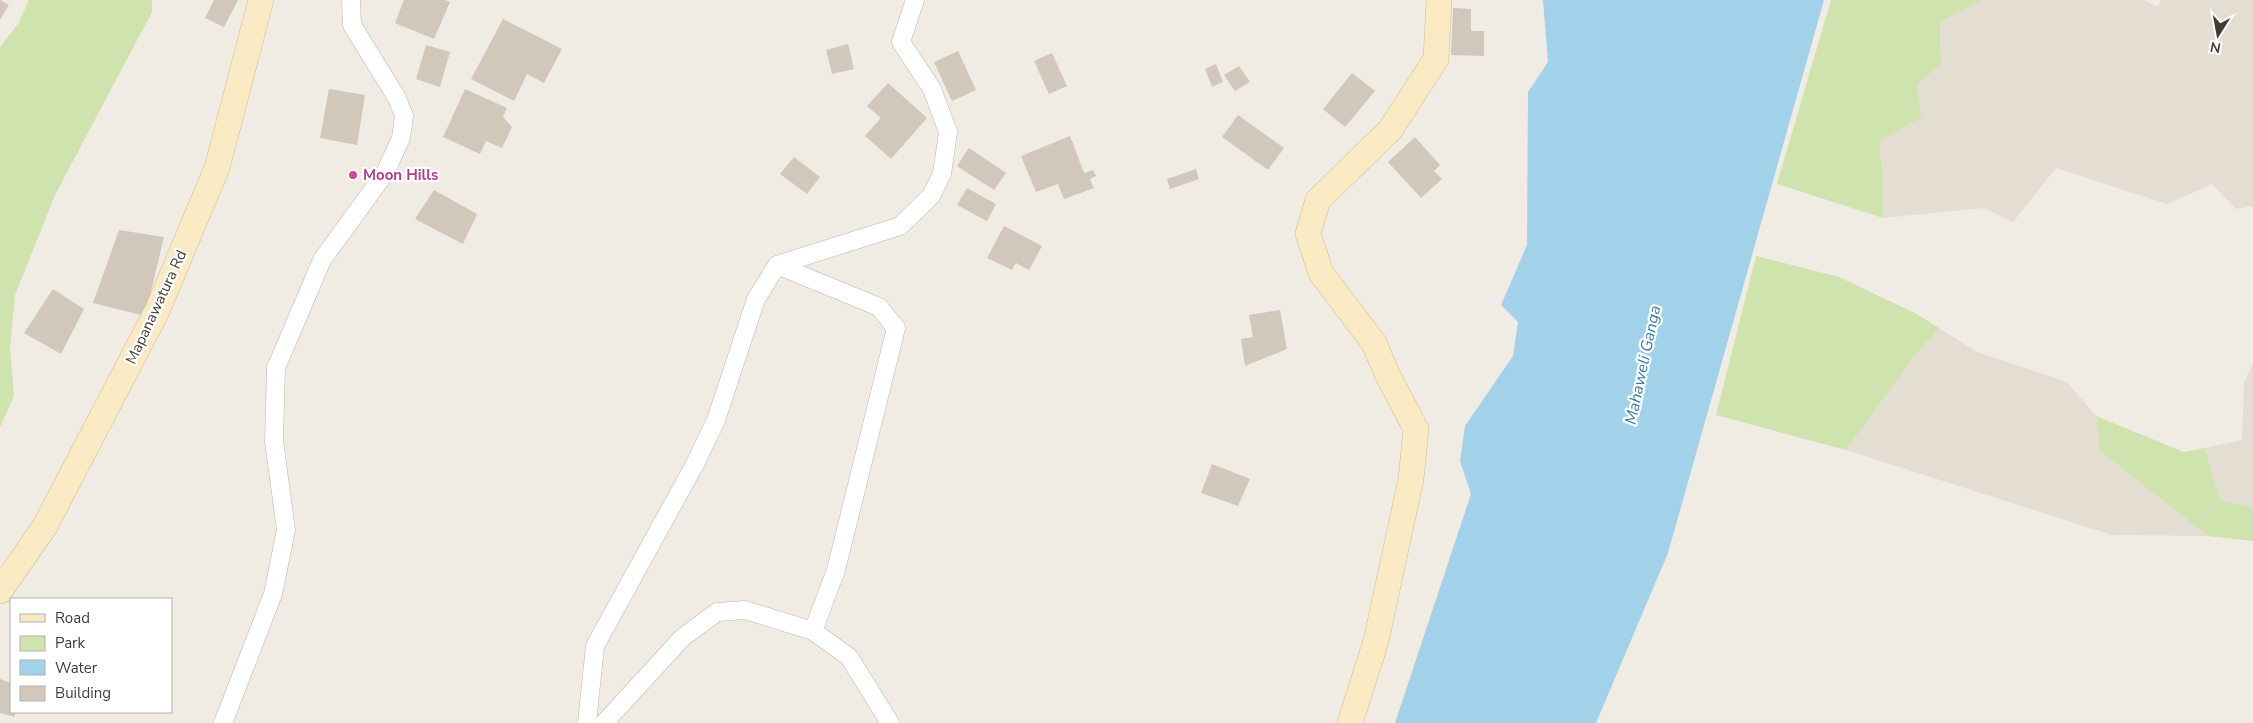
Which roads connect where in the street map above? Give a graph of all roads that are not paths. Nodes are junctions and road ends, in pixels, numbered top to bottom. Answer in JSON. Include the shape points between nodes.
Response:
{"nodes":[{"id":1,"x":261,"y":0,"type":"edge"},
{"id":2,"x":351,"y":0,"type":"edge"},
{"id":3,"x":915,"y":0,"type":"edge"},
{"id":4,"x":1439,"y":0,"type":"edge"},
{"id":5,"x":777,"y":265,"type":"junction"},
{"id":6,"x":0,"y":591,"type":"edge"},
{"id":7,"x":813,"y":631,"type":"junction"},
{"id":8,"x":223,"y":723,"type":"edge"},
{"id":9,"x":587,"y":723,"type":"edge"},
{"id":10,"x":604,"y":723,"type":"edge"},
{"id":11,"x":890,"y":723,"type":"edge"},
{"id":12,"x":1350,"y":723,"type":"edge"}],
"edges":[{"from":1,"to":6,"type":"street","name":"Mapanawatura Rd","via":[[217,168],[157,311],[45,526]]},
{"from":2,"to":8,"type":"street","via":[[352,25],[397,98],[404,116],[401,138],[385,173],[322,260],[276,368],[274,441],[286,530],[273,594]]},
{"from":3,"to":5,"type":"street","via":[[901,42],[932,88],[948,132],[942,174],[931,196],[900,226]]},
{"from":4,"to":12,"type":"street","via":[[1436,59],[1390,130],[1318,200],[1308,234],[1320,273],[1374,343],[1416,430],[1411,479],[1376,641]]},
{"from":5,"to":7,"type":"street","via":[[879,307],[896,328],[836,570]]},
{"from":5,"to":9,"type":"street","via":[[756,299],[716,420],[695,464],[595,646]]},
{"from":7,"to":10,"type":"street","via":[[745,610],[717,612],[682,638]]},
{"from":7,"to":11,"type":"street","via":[[849,657]]}]}
